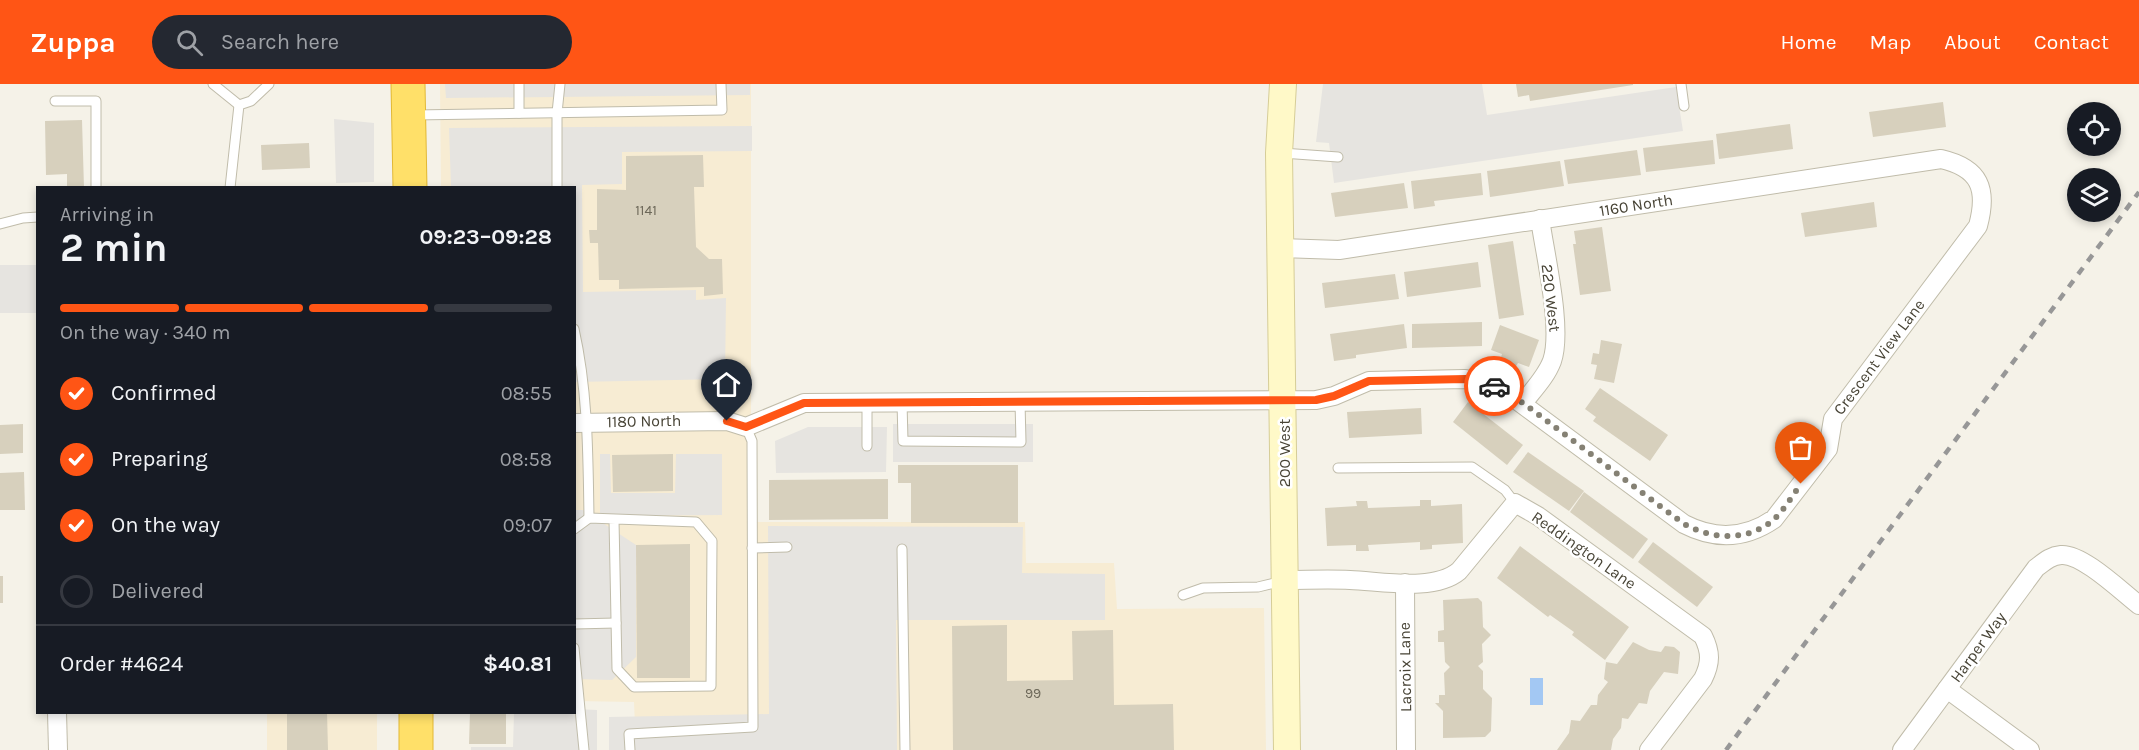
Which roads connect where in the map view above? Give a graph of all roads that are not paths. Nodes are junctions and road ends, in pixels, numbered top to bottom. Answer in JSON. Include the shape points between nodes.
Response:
{"nodes":[{"id":1,"x":213,"y":84,"type":"edge"},
{"id":2,"x":269,"y":84,"type":"edge"},
{"id":3,"x":519,"y":84,"type":"edge"},
{"id":4,"x":560,"y":84,"type":"edge"},
{"id":5,"x":721,"y":84,"type":"edge"},
{"id":6,"x":1283,"y":84,"type":"edge"},
{"id":7,"x":1681,"y":84,"type":"edge"},
{"id":8,"x":408,"y":100,"type":"edge"},
{"id":9,"x":55,"y":101,"type":"dead end"},
{"id":10,"x":239,"y":105,"type":"junction"},
{"id":11,"x":1684,"y":106,"type":"dead end"},
{"id":12,"x":519,"y":113,"type":"junction"},
{"id":13,"x":557,"y":113,"type":"junction"},
{"id":14,"x":1279,"y":153,"type":"junction"},
{"id":15,"x":1338,"y":157,"type":"dead end"},
{"id":16,"x":96,"y":186,"type":"edge"},
{"id":17,"x":230,"y":186,"type":"edge"},
{"id":18,"x":410,"y":186,"type":"edge"},
{"id":19,"x":557,"y":186,"type":"edge"},
{"id":20,"x":1980,"y":188,"type":"joint"},
{"id":21,"x":36,"y":218,"type":"edge"},
{"id":22,"x":1540,"y":219,"type":"junction"},
{"id":23,"x":0,"y":224,"type":"edge"},
{"id":24,"x":1281,"y":248,"type":"junction"},
{"id":25,"x":576,"y":338,"type":"edge"},
{"id":26,"x":1283,"y":400,"type":"junction"},
{"id":27,"x":867,"y":402,"type":"junction"},
{"id":28,"x":902,"y":402,"type":"junction"},
{"id":29,"x":1020,"y":402,"type":"junction"},
{"id":30,"x":1523,"y":403,"type":"junction"},
{"id":31,"x":581,"y":422,"type":"edge"},
{"id":32,"x":746,"y":427,"type":"junction"},
{"id":33,"x":867,"y":446,"type":"dead end"},
{"id":34,"x":1338,"y":468,"type":"dead end"},
{"id":35,"x":1515,"y":504,"type":"junction"},
{"id":36,"x":589,"y":518,"type":"junction"},
{"id":37,"x":614,"y":520,"type":"junction"},
{"id":38,"x":576,"y":528,"type":"edge"},
{"id":39,"x":787,"y":547,"type":"dead end"},
{"id":40,"x":752,"y":548,"type":"junction"},
{"id":41,"x":902,"y":549,"type":"dead end"},
{"id":42,"x":1285,"y":580,"type":"junction"},
{"id":43,"x":1405,"y":583,"type":"junction"},
{"id":44,"x":1183,"y":595,"type":"dead end"},
{"id":45,"x":2139,"y":605,"type":"edge"},
{"id":46,"x":616,"y":623,"type":"junction"},
{"id":47,"x":576,"y":624,"type":"edge"},
{"id":48,"x":576,"y":668,"type":"edge"},
{"id":49,"x":1947,"y":689,"type":"junction"},
{"id":50,"x":57,"y":714,"type":"edge"},
{"id":51,"x":416,"y":714,"type":"edge"},
{"id":52,"x":58,"y":750,"type":"edge"},
{"id":53,"x":416,"y":750,"type":"edge"},
{"id":54,"x":584,"y":750,"type":"edge"},
{"id":55,"x":627,"y":750,"type":"edge"},
{"id":56,"x":904,"y":750,"type":"edge"},
{"id":57,"x":1287,"y":750,"type":"edge"},
{"id":58,"x":1406,"y":750,"type":"edge"},
{"id":59,"x":1649,"y":750,"type":"edge"},
{"id":60,"x":1902,"y":750,"type":"edge"},
{"id":61,"x":2030,"y":750,"type":"edge"}],
"edges":[{"from":1,"to":10,"type":"lane"},
{"from":2,"to":10,"type":"lane","via":[[251,101]]},
{"from":3,"to":12,"type":"lane"},
{"from":4,"to":13,"type":"lane"},
{"from":5,"to":13,"type":"lane","via":[[722,110]]},
{"from":6,"to":14,"type":"street","name":"200 West"},
{"from":7,"to":11,"type":"lane"},
{"from":8,"to":12,"type":"lane"},
{"from":8,"to":18,"type":"highway"},
{"from":9,"to":16,"type":"lane","via":[[96,101]]},
{"from":10,"to":17,"type":"lane"},
{"from":12,"to":13,"type":"lane"},
{"from":13,"to":19,"type":"lane"},
{"from":14,"to":15,"type":"lane"},
{"from":14,"to":24,"type":"street","name":"200 West"},
{"from":20,"to":22,"type":"street","name":"1160 North","via":[[1972,174],[1958,163],[1941,159]]},
{"from":20,"to":30,"type":"street","name":"Crescent View Lane","via":[[1983,208],[1978,226],[1833,419],[1828,449],[1764,527],[1727,536],[1694,530]]},
{"from":21,"to":23,"type":"lane"},
{"from":22,"to":24,"type":"street","name":"1160 North","via":[[1340,250]]},
{"from":22,"to":30,"type":"street","name":"220 West","via":[[1556,344],[1546,373]]},
{"from":24,"to":26,"type":"street","name":"200 West"},
{"from":25,"to":31,"type":"lane","via":[[582,364]]},
{"from":26,"to":29,"type":"street"},
{"from":26,"to":30,"type":"street","name":"Crescent View Lane","via":[[1316,400],[1369,381],[1465,379],[1499,387]]},
{"from":26,"to":42,"type":"street","name":"200 West"},
{"from":27,"to":28,"type":"street"},
{"from":27,"to":32,"type":"street","via":[[804,403]]},
{"from":27,"to":33,"type":"lane"},
{"from":28,"to":29,"type":"street"},
{"from":28,"to":29,"type":"lane","via":[[903,441],[1021,442]]},
{"from":31,"to":32,"type":"street","name":"1180 North","via":[[727,421]]},
{"from":31,"to":36,"type":"lane"},
{"from":32,"to":40,"type":"lane","via":[[752,441]]},
{"from":34,"to":35,"type":"lane","via":[[1472,467],[1504,490]]},
{"from":35,"to":43,"type":"street","name":"Reddington Lane","via":[[1450,579]]},
{"from":35,"to":59,"type":"street","name":"Reddington Lane","via":[[1538,516],[1702,636],[1707,645],[1710,658],[1702,679]]},
{"from":36,"to":37,"type":"lane"},
{"from":36,"to":38,"type":"lane"},
{"from":37,"to":46,"type":"lane"},
{"from":37,"to":46,"type":"lane","via":[[696,522],[712,541],[711,686],[634,687],[616,669]]},
{"from":39,"to":40,"type":"lane"},
{"from":40,"to":55,"type":"lane","via":[[753,727],[629,734]]},
{"from":41,"to":56,"type":"lane"},
{"from":42,"to":43,"type":"street","name":"Reddington Lane"},
{"from":42,"to":44,"type":"lane","via":[[1258,587],[1203,588]]},
{"from":42,"to":57,"type":"street","name":"200 West"},
{"from":43,"to":58,"type":"street","name":"Lacroix Lane"},
{"from":45,"to":49,"type":"street","name":"Harper Way","via":[[2075,557],[2047,559],[2036,568]]},
{"from":46,"to":47,"type":"lane"},
{"from":48,"to":54,"type":"lane"},
{"from":49,"to":60,"type":"street","name":"Harper Way"},
{"from":49,"to":61,"type":"street"},
{"from":50,"to":52,"type":"street"},
{"from":51,"to":53,"type":"highway"}]}
